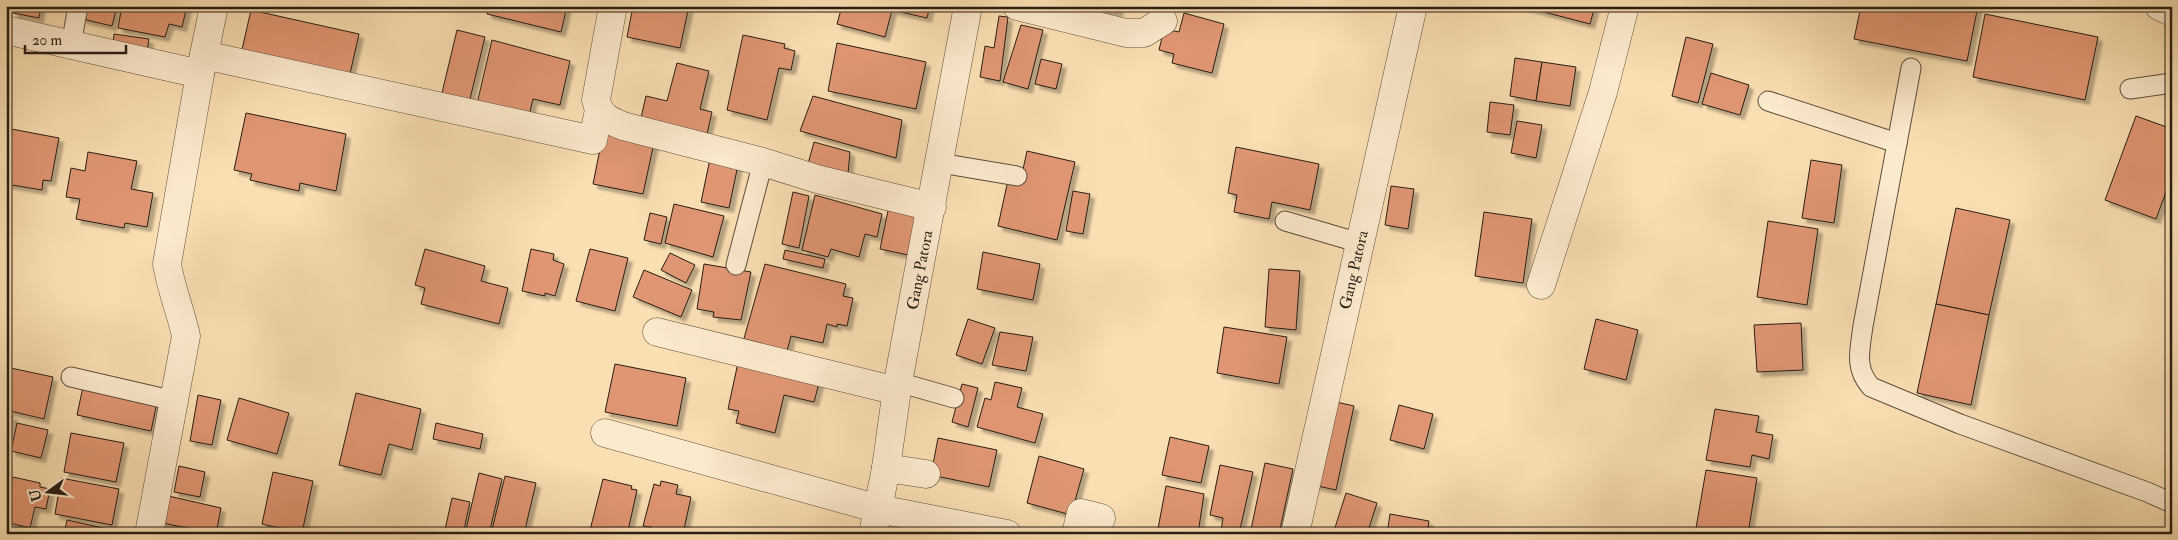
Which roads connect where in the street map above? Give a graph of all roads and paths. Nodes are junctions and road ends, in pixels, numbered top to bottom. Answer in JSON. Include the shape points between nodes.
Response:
{"nodes":[{"id":1,"x":78,"y":6,"type":"edge"},
{"id":2,"x":214,"y":6,"type":"edge"},
{"id":3,"x":613,"y":6,"type":"edge"},
{"id":4,"x":968,"y":6,"type":"edge"},
{"id":5,"x":1017,"y":6,"type":"edge"},
{"id":6,"x":1413,"y":6,"type":"edge"},
{"id":7,"x":1625,"y":6,"type":"edge"},
{"id":8,"x":2159,"y":6,"type":"edge"},
{"id":9,"x":2172,"y":12,"type":"edge"},
{"id":10,"x":1163,"y":21,"type":"dead end"},
{"id":11,"x":6,"y":30,"type":"edge"},
{"id":12,"x":71,"y":45,"type":"junction"},
{"id":13,"x":202,"y":64,"type":"junction"},
{"id":14,"x":1910,"y":68,"type":"dead end"},
{"id":15,"x":2172,"y":83,"type":"edge"},
{"id":16,"x":2130,"y":89,"type":"dead end"},
{"id":17,"x":1768,"y":101,"type":"dead end"},
{"id":18,"x":598,"y":110,"type":"junction"},
{"id":19,"x":1897,"y":143,"type":"junction"},
{"id":20,"x":763,"y":162,"type":"junction"},
{"id":21,"x":940,"y":163,"type":"junction"},
{"id":22,"x":1017,"y":176,"type":"dead end"},
{"id":23,"x":932,"y":207,"type":"junction"},
{"id":24,"x":1286,"y":221,"type":"dead end"},
{"id":25,"x":1360,"y":243,"type":"junction"},
{"id":26,"x":736,"y":265,"type":"dead end"},
{"id":27,"x":1541,"y":285,"type":"dead end"},
{"id":28,"x":657,"y":332,"type":"dead end"},
{"id":29,"x":71,"y":377,"type":"dead end"},
{"id":30,"x":898,"y":387,"type":"junction"},
{"id":31,"x":954,"y":398,"type":"dead end"},
{"id":32,"x":175,"y":400,"type":"junction"},
{"id":33,"x":605,"y":433,"type":"dead end"},
{"id":34,"x":886,"y":468,"type":"junction"},
{"id":35,"x":926,"y":474,"type":"dead end"},
{"id":36,"x":2172,"y":503,"type":"edge"},
{"id":37,"x":878,"y":513,"type":"edge"},
{"id":38,"x":1101,"y":518,"type":"dead end"},
{"id":39,"x":149,"y":534,"type":"edge"},
{"id":40,"x":1007,"y":534,"type":"edge"},
{"id":41,"x":1076,"y":534,"type":"edge"},
{"id":42,"x":1295,"y":534,"type":"edge"}],
"edges":[{"from":1,"to":12,"type":"lane"},
{"from":2,"to":13,"type":"street"},
{"from":3,"to":18,"type":"street","via":[[596,100]]},
{"from":4,"to":21,"type":"street","name":"Gang Patora"},
{"from":5,"to":10,"type":"street","via":[[1126,33],[1144,33]]},
{"from":6,"to":25,"type":"street","name":"Gang Patora"},
{"from":7,"to":27,"type":"street","via":[[1603,92]]},
{"from":8,"to":9,"type":"street"},
{"from":11,"to":12,"type":"street"},
{"from":12,"to":13,"type":"street"},
{"from":13,"to":18,"type":"street","via":[[593,140]]},
{"from":13,"to":32,"type":"street","via":[[167,264],[186,336]]},
{"from":14,"to":19,"type":"lane"},
{"from":15,"to":16,"type":"lane"},
{"from":17,"to":19,"type":"lane"},
{"from":18,"to":20,"type":"street","via":[[605,118],[623,126]]},
{"from":19,"to":36,"type":"lane","via":[[1863,326],[1860,367],[1863,378],[1871,387],[1960,424]]},
{"from":20,"to":23,"type":"street","via":[[817,179]]},
{"from":20,"to":26,"type":"lane"},
{"from":21,"to":22,"type":"lane"},
{"from":21,"to":23,"type":"street","name":"Gang Patora"},
{"from":23,"to":30,"type":"street","name":"Gang Patora"},
{"from":24,"to":25,"type":"lane"},
{"from":25,"to":42,"type":"street","name":"Gang Patora"},
{"from":28,"to":30,"type":"street"},
{"from":29,"to":32,"type":"lane"},
{"from":30,"to":31,"type":"lane"},
{"from":30,"to":34,"type":"street","name":"Gang Patora"},
{"from":32,"to":39,"type":"street"},
{"from":33,"to":37,"type":"street"},
{"from":34,"to":35,"type":"street"},
{"from":34,"to":37,"type":"street","name":"Gang Patora"},
{"from":37,"to":40,"type":"street"},
{"from":38,"to":41,"type":"street","via":[[1081,513]]}]}
